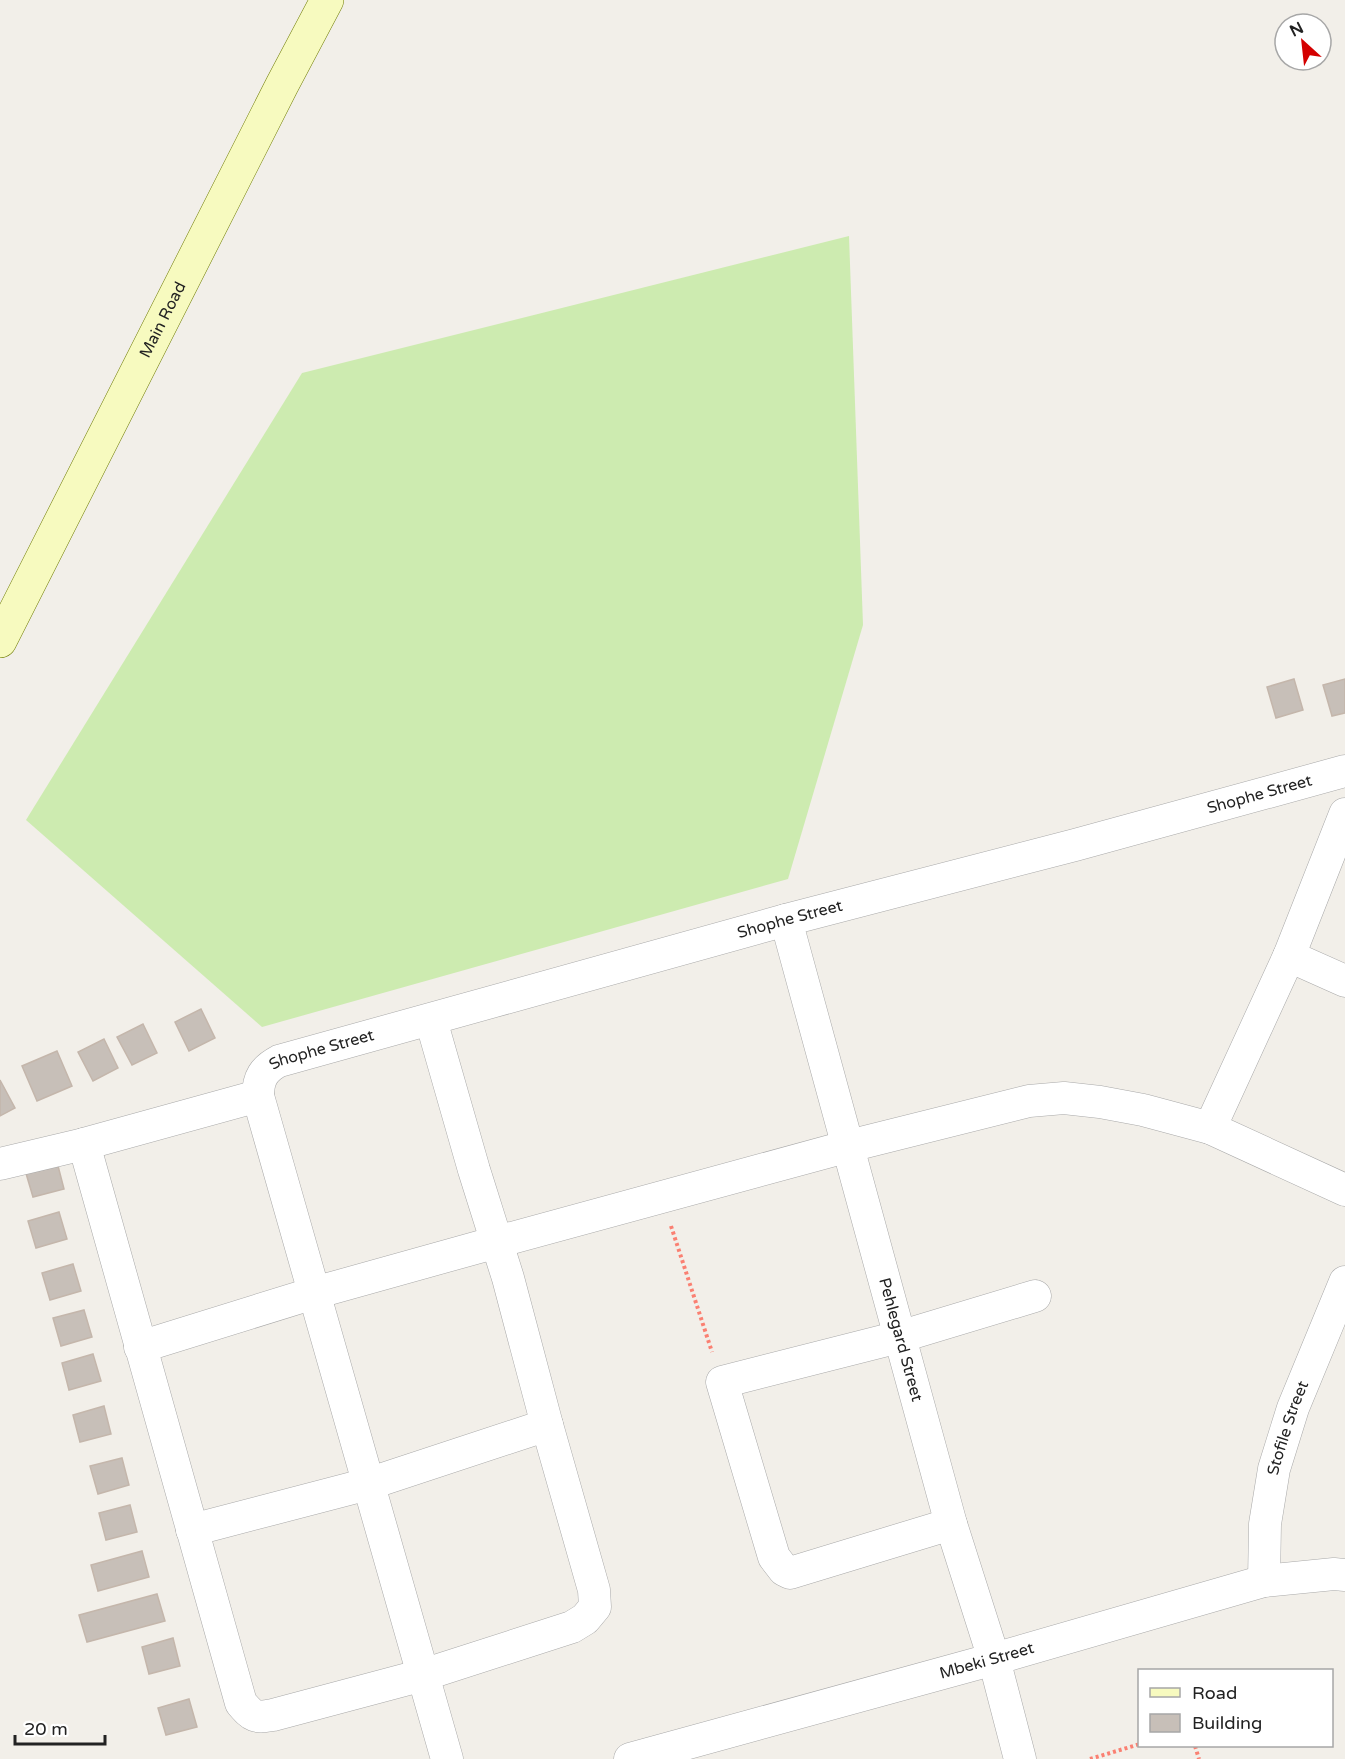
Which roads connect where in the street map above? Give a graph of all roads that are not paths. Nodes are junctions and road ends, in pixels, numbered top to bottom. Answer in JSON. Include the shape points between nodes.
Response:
{"nodes":[{"id":1,"x":327,"y":0,"type":"edge"},
{"id":2,"x":0,"y":641,"type":"edge"},
{"id":3,"x":1345,"y":771,"type":"edge"},
{"id":4,"x":1345,"y":814,"type":"edge"},
{"id":5,"x":786,"y":920,"type":"junction"},
{"id":6,"x":1289,"y":956,"type":"junction"},
{"id":7,"x":1345,"y":981,"type":"edge"},
{"id":8,"x":431,"y":1020,"type":"junction"},
{"id":9,"x":258,"y":1096,"type":"junction"},
{"id":10,"x":1210,"y":1128,"type":"junction"},
{"id":11,"x":84,"y":1144,"type":"junction"},
{"id":12,"x":849,"y":1146,"type":"junction"},
{"id":13,"x":0,"y":1164,"type":"edge"},
{"id":14,"x":1345,"y":1190,"type":"edge"},
{"id":15,"x":497,"y":1242,"type":"junction"},
{"id":16,"x":1345,"y":1282,"type":"edge"},
{"id":17,"x":314,"y":1293,"type":"junction"},
{"id":18,"x":1035,"y":1296,"type":"dead end"},
{"id":19,"x":899,"y":1336,"type":"junction"},
{"id":20,"x":140,"y":1347,"type":"junction"},
{"id":21,"x":547,"y":1425,"type":"junction"},
{"id":22,"x":368,"y":1484,"type":"junction"},
{"id":23,"x":951,"y":1524,"type":"junction"},
{"id":24,"x":192,"y":1530,"type":"junction"},
{"id":25,"x":1345,"y":1575,"type":"edge"},
{"id":26,"x":1264,"y":1581,"type":"junction"},
{"id":27,"x":994,"y":1659,"type":"junction"},
{"id":28,"x":423,"y":1675,"type":"junction"},
{"id":29,"x":447,"y":1759,"type":"edge"},
{"id":30,"x":630,"y":1759,"type":"edge"},
{"id":31,"x":1020,"y":1759,"type":"edge"}],
"edges":[{"from":1,"to":2,"type":"main road","name":"Main Road"},
{"from":3,"to":5,"type":"street","name":"Shophe Street"},
{"from":4,"to":6,"type":"street"},
{"from":5,"to":8,"type":"street","name":"Shophe Street"},
{"from":5,"to":12,"type":"street","name":"Pehlegard Street"},
{"from":6,"to":7,"type":"street"},
{"from":6,"to":10,"type":"street"},
{"from":8,"to":9,"type":"street","name":"Shophe Street","via":[[279,1061],[263,1073]]},
{"from":8,"to":15,"type":"street"},
{"from":9,"to":11,"type":"street"},
{"from":9,"to":17,"type":"street"},
{"from":10,"to":12,"type":"street","via":[[1143,1110],[1064,1098],[1029,1101]]},
{"from":10,"to":14,"type":"street"},
{"from":11,"to":13,"type":"street"},
{"from":11,"to":20,"type":"street"},
{"from":12,"to":15,"type":"street"},
{"from":12,"to":19,"type":"street","name":"Pehlegard Street"},
{"from":15,"to":17,"type":"street"},
{"from":15,"to":21,"type":"street"},
{"from":16,"to":26,"type":"street","name":"Stofile Street","via":[[1293,1408],[1274,1469],[1265,1524]]},
{"from":17,"to":20,"type":"street"},
{"from":17,"to":22,"type":"street"},
{"from":18,"to":19,"type":"street"},
{"from":19,"to":23,"type":"street","name":"Pehlegard Street"},
{"from":19,"to":23,"type":"street","via":[[722,1382],[774,1557],[784,1570],[790,1573]]},
{"from":20,"to":24,"type":"street"},
{"from":21,"to":22,"type":"street"},
{"from":21,"to":28,"type":"street","via":[[594,1590],[595,1607],[572,1627]]},
{"from":22,"to":24,"type":"street"},
{"from":22,"to":28,"type":"street"},
{"from":23,"to":27,"type":"street","name":"Pehlegard Street"},
{"from":24,"to":28,"type":"street","via":[[241,1703],[250,1714],[273,1715]]},
{"from":25,"to":26,"type":"street","name":"Mbeki Street"},
{"from":26,"to":27,"type":"street","name":"Mbeki Street"},
{"from":27,"to":30,"type":"street","name":"Mbeki Street"},
{"from":27,"to":31,"type":"street","name":"Pehlegard Street"},
{"from":28,"to":29,"type":"street"}]}
